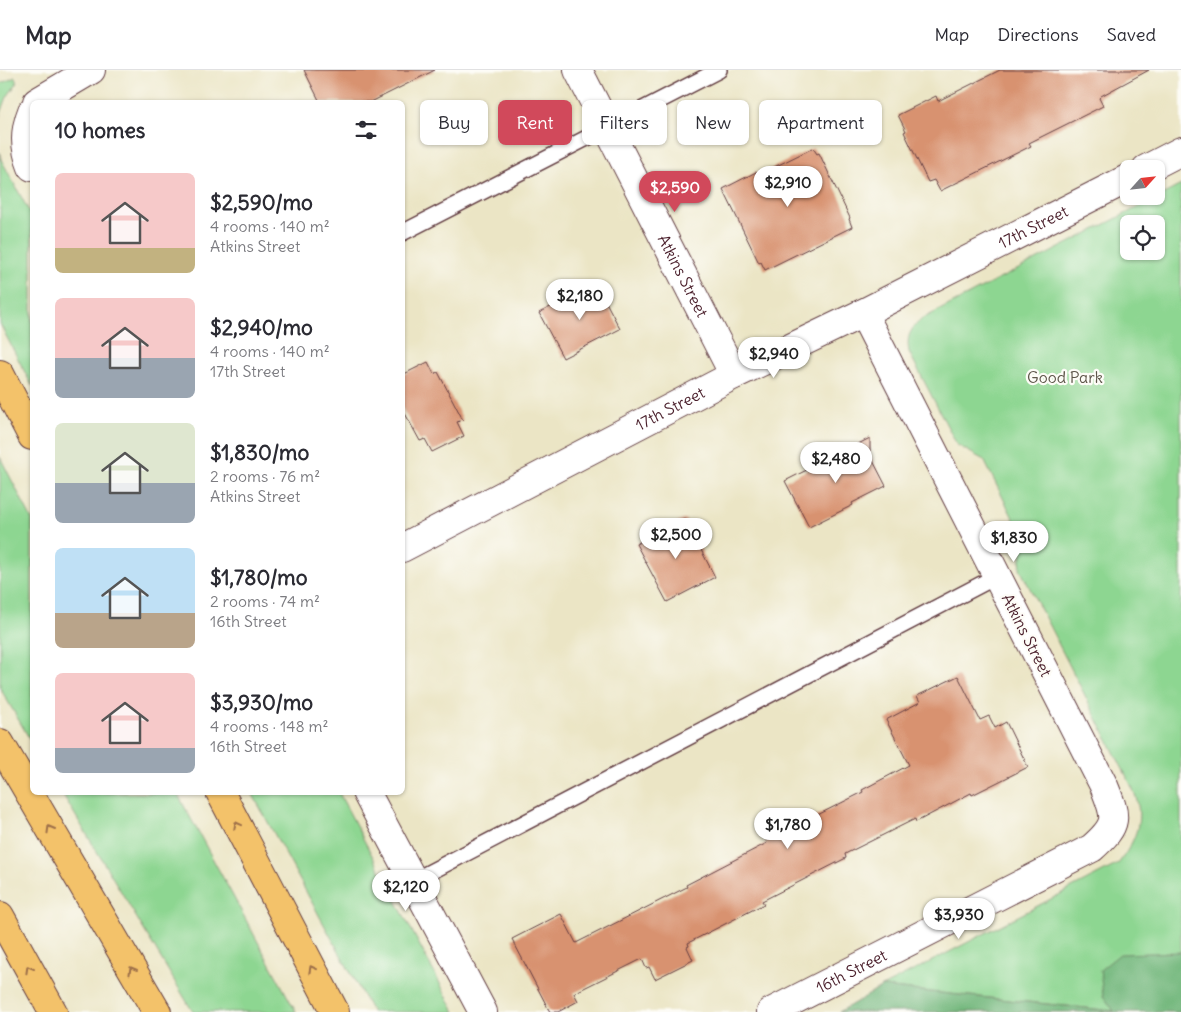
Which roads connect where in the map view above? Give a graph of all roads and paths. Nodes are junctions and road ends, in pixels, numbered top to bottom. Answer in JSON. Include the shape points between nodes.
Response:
{"nodes":[{"id":1,"x":90,"y":70,"type":"edge"},
{"id":2,"x":578,"y":70,"type":"edge"},
{"id":3,"x":719,"y":70,"type":"edge"},
{"id":4,"x":40,"y":100,"type":"edge"},
{"id":5,"x":594,"y":100,"type":"edge"},
{"id":6,"x":661,"y":100,"type":"edge"},
{"id":7,"x":30,"y":116,"type":"edge"},
{"id":8,"x":582,"y":140,"type":"edge"},
{"id":9,"x":617,"y":145,"type":"edge"},
{"id":10,"x":1181,"y":151,"type":"edge"},
{"id":11,"x":1164,"y":160,"type":"edge"},
{"id":12,"x":30,"y":162,"type":"edge"},
{"id":13,"x":1120,"y":183,"type":"edge"},
{"id":14,"x":405,"y":231,"type":"edge"},
{"id":15,"x":863,"y":313,"type":"junction"},
{"id":16,"x":0,"y":374,"type":"edge"},
{"id":17,"x":734,"y":375,"type":"junction"},
{"id":18,"x":30,"y":432,"type":"edge"},
{"id":19,"x":405,"y":546,"type":"edge"},
{"id":20,"x":997,"y":576,"type":"junction"},
{"id":21,"x":0,"y":743,"type":"edge"},
{"id":22,"x":30,"y":794,"type":"edge"},
{"id":23,"x":30,"y":795,"type":"edge"},
{"id":24,"x":222,"y":795,"type":"edge"},
{"id":25,"x":368,"y":795,"type":"edge"},
{"id":26,"x":1113,"y":826,"type":"joint"},
{"id":27,"x":413,"y":881,"type":"junction"},
{"id":28,"x":0,"y":916,"type":"edge"},
{"id":29,"x":53,"y":1012,"type":"edge"},
{"id":30,"x":157,"y":1012,"type":"edge"},
{"id":31,"x":335,"y":1012,"type":"edge"},
{"id":32,"x":483,"y":1012,"type":"edge"},
{"id":33,"x":771,"y":1012,"type":"edge"}],
"edges":[{"from":1,"to":4,"type":"street"},
{"from":2,"to":5,"type":"street","name":"Atkins Street"},
{"from":3,"to":6,"type":"lane"},
{"from":7,"to":12,"type":"street","via":[[26,126]]},
{"from":8,"to":14,"type":"lane"},
{"from":9,"to":17,"type":"street","name":"Atkins Street"},
{"from":10,"to":11,"type":"street"},
{"from":13,"to":15,"type":"street","name":"17th Street"},
{"from":15,"to":17,"type":"street","name":"17th Street"},
{"from":15,"to":20,"type":"street","name":"Atkins Street"},
{"from":16,"to":18,"type":"highway"},
{"from":17,"to":19,"type":"street","name":"17th Street"},
{"from":20,"to":26,"type":"street","name":"Atkins Street","via":[[1104,786],[1112,807]]},
{"from":20,"to":27,"type":"lane"},
{"from":22,"to":21,"type":"highway","one_way":true},
{"from":30,"to":23,"type":"highway","one_way":true},
{"from":31,"to":24,"type":"highway","one_way":true},
{"from":25,"to":27,"type":"street"},
{"from":26,"to":33,"type":"street","name":"16th Street","via":[[1092,848]]},
{"from":27,"to":32,"type":"street"},
{"from":29,"to":28,"type":"highway","one_way":true}]}
